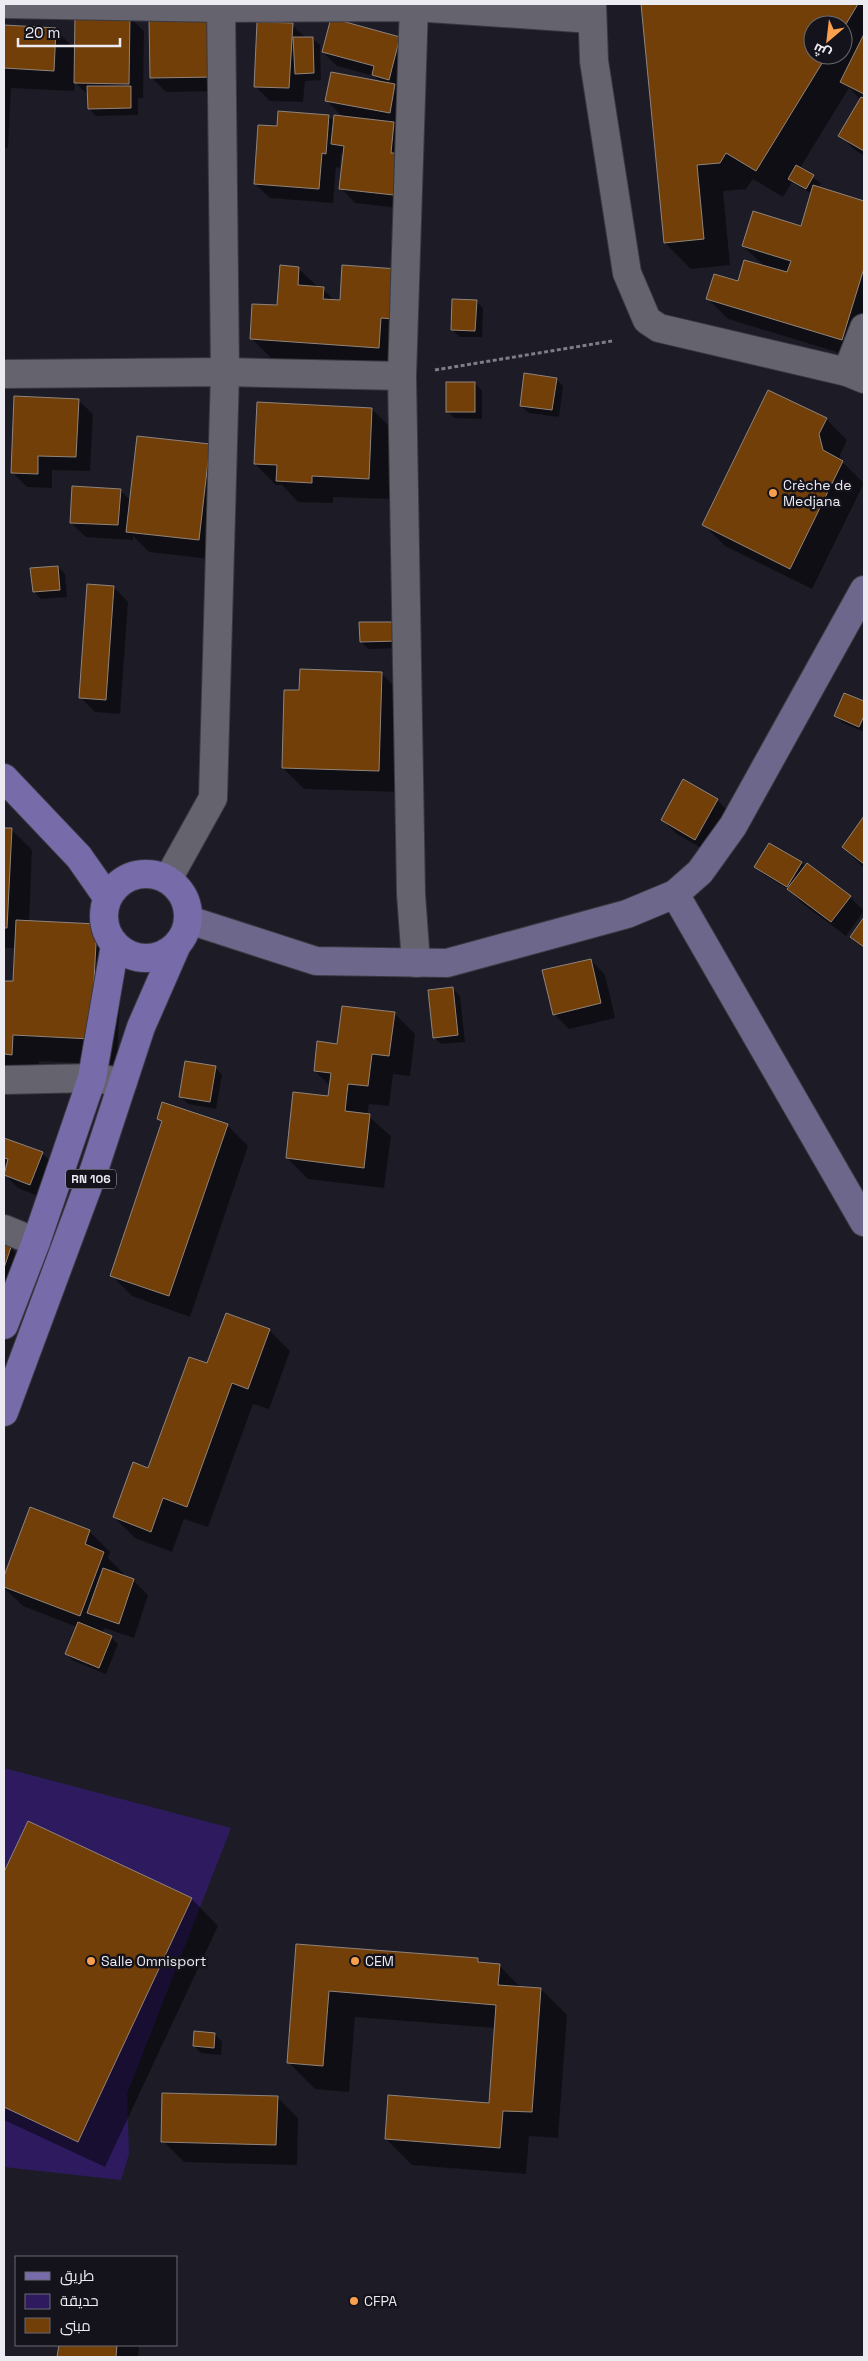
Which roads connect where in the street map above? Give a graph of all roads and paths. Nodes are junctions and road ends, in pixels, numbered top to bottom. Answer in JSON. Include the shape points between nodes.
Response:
{"nodes":[{"id":1,"x":4,"y":4,"type":"edge"},
{"id":2,"x":221,"y":6,"type":"edge"},
{"id":3,"x":414,"y":6,"type":"edge"},
{"id":4,"x":592,"y":11,"type":"edge"},
{"id":5,"x":864,"y":328,"type":"edge"},
{"id":6,"x":612,"y":341,"type":"dead end"},
{"id":7,"x":225,"y":372,"type":"junction"},
{"id":8,"x":4,"y":374,"type":"edge"},
{"id":9,"x":402,"y":376,"type":"junction"},
{"id":10,"x":856,"y":376,"type":"edge"},
{"id":11,"x":864,"y":590,"type":"edge"},
{"id":12,"x":4,"y":778,"type":"edge"},
{"id":13,"x":168,"y":879,"type":"junction"},
{"id":14,"x":675,"y":894,"type":"junction"},
{"id":15,"x":107,"y":897,"type":"junction"},
{"id":16,"x":189,"y":920,"type":"junction"},
{"id":17,"x":114,"y":945,"type":"junction"},
{"id":18,"x":176,"y":946,"type":"junction"},
{"id":19,"x":416,"y":963,"type":"junction"},
{"id":20,"x":92,"y":1078,"type":"junction"},
{"id":21,"x":4,"y":1080,"type":"edge"},
{"id":22,"x":123,"y":1082,"type":"junction"},
{"id":23,"x":864,"y":1222,"type":"edge"},
{"id":24,"x":4,"y":1229,"type":"edge"},
{"id":25,"x":36,"y":1242,"type":"junction"},
{"id":26,"x":4,"y":1325,"type":"edge"},
{"id":27,"x":4,"y":1412,"type":"edge"}],
"edges":[{"from":1,"to":2,"type":"street"},
{"from":2,"to":3,"type":"street"},
{"from":2,"to":7,"type":"street"},
{"from":3,"to":4,"type":"street"},
{"from":3,"to":9,"type":"street"},
{"from":4,"to":10,"type":"street","via":[[594,61],[627,273],[647,320],[659,328]]},
{"from":5,"to":10,"type":"street"},
{"from":6,"to":9,"type":"path"},
{"from":7,"to":8,"type":"street"},
{"from":7,"to":9,"type":"street"},
{"from":7,"to":13,"type":"street","via":[[213,798]]},
{"from":9,"to":19,"type":"street","via":[[411,894]]},
{"from":11,"to":14,"type":"main road","via":[[733,826],[700,872]]},
{"from":12,"to":15,"type":"main road","via":[[79,858]]},
{"from":13,"to":15,"type":"main road","via":[[142,873],[116,885]]},
{"from":13,"to":16,"type":"main road","via":[[186,902]]},
{"from":14,"to":19,"type":"main road","via":[[627,914],[456,961]]},
{"from":14,"to":23,"type":"main road"},
{"from":15,"to":17,"type":"main road","via":[[103,911],[107,933]]},
{"from":16,"to":18,"type":"main road","via":[[185,934]]},
{"from":16,"to":19,"type":"main road","via":[[316,961]]},
{"from":17,"to":18,"type":"main road","via":[[135,957],[150,958],[165,954]]},
{"from":17,"to":20,"type":"main road","number":"RN 106"},
{"from":18,"to":22,"type":"main road","number":"RN 106","via":[[141,1027]]},
{"from":20,"to":21,"type":"street"},
{"from":20,"to":22,"type":"street"},
{"from":20,"to":25,"type":"main road","number":"RN 106"},
{"from":22,"to":27,"type":"main road","number":"RN 106","via":[[91,1179]]},
{"from":24,"to":25,"type":"street"},
{"from":25,"to":26,"type":"main road","number":"RN 106"}]}
